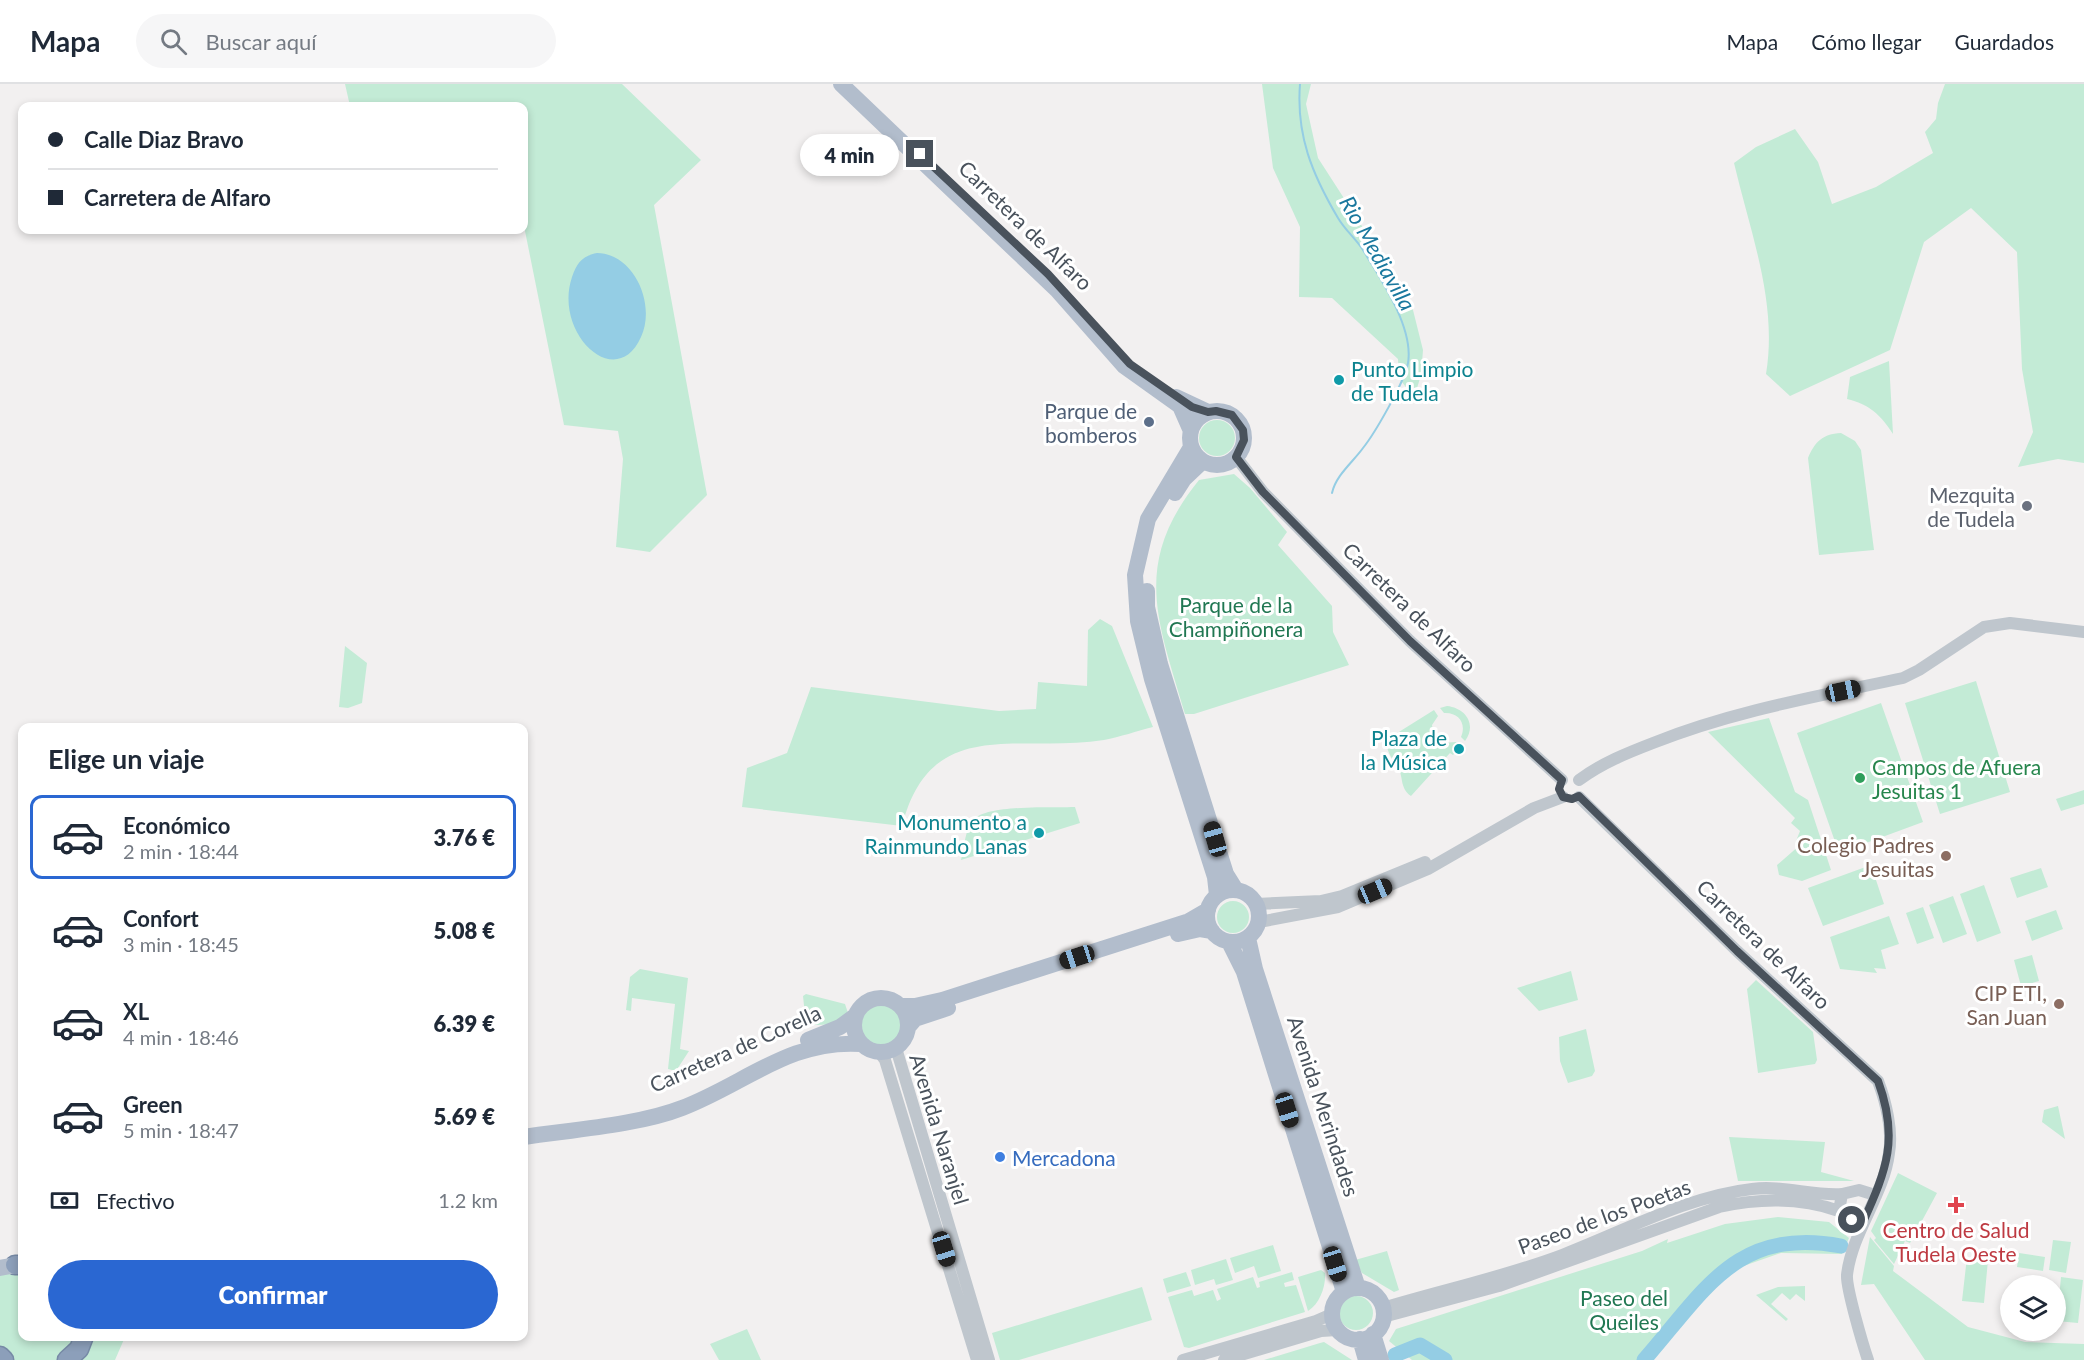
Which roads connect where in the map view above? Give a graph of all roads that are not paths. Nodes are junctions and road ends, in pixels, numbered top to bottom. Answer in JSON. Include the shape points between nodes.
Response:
{"nodes":[{"id":1,"x":841,"y":84,"type":"edge"},
{"id":2,"x":846,"y":84,"type":"edge"},
{"id":3,"x":1208,"y":412,"type":"junction"},
{"id":4,"x":1191,"y":439,"type":"junction"},
{"id":5,"x":1236,"y":457,"type":"junction"},
{"id":6,"x":1203,"y":461,"type":"junction"},
{"id":7,"x":2084,"y":632,"type":"edge"},
{"id":8,"x":1580,"y":780,"type":"junction"},
{"id":9,"x":1562,"y":788,"type":"junction"},
{"id":10,"x":1579,"y":796,"type":"junction"},
{"id":11,"x":1236,"y":890,"type":"junction"},
{"id":12,"x":1217,"y":895,"type":"junction"},
{"id":13,"x":1256,"y":904,"type":"junction"},
{"id":14,"x":1208,"y":910,"type":"junction"},
{"id":15,"x":1258,"y":922,"type":"junction"},
{"id":16,"x":1212,"y":932,"type":"junction"},
{"id":17,"x":1248,"y":938,"type":"junction"},
{"id":18,"x":1229,"y":942,"type":"junction"},
{"id":19,"x":901,"y":1006,"type":"junction"},
{"id":20,"x":855,"y":1017,"type":"junction"},
{"id":21,"x":909,"y":1026,"type":"junction"},
{"id":22,"x":861,"y":1044,"type":"junction"},
{"id":23,"x":896,"y":1048,"type":"junction"},
{"id":24,"x":879,"y":1052,"type":"junction"},
{"id":25,"x":528,"y":1130,"type":"edge"},
{"id":26,"x":528,"y":1136,"type":"edge"},
{"id":27,"x":1842,"y":1194,"type":"junction"},
{"id":28,"x":1875,"y":1195,"type":"junction"},
{"id":29,"x":1839,"y":1211,"type":"junction"},
{"id":30,"x":1863,"y":1222,"type":"junction"},
{"id":31,"x":1351,"y":1290,"type":"junction"},
{"id":32,"x":1383,"y":1313,"type":"junction"},
{"id":33,"x":1332,"y":1314,"type":"junction"},
{"id":34,"x":1337,"y":1330,"type":"junction"},
{"id":35,"x":1367,"y":1337,"type":"junction"},
{"id":36,"x":82,"y":1341,"type":"edge"},
{"id":37,"x":88,"y":1341,"type":"edge"},
{"id":38,"x":0,"y":1356,"type":"edge"},
{"id":39,"x":4,"y":1360,"type":"edge"},
{"id":40,"x":67,"y":1360,"type":"edge"},
{"id":41,"x":75,"y":1360,"type":"edge"},
{"id":42,"x":977,"y":1360,"type":"edge"},
{"id":43,"x":989,"y":1360,"type":"edge"},
{"id":44,"x":1183,"y":1360,"type":"edge"},
{"id":45,"x":1224,"y":1360,"type":"edge"},
{"id":46,"x":1366,"y":1360,"type":"edge"},
{"id":47,"x":1381,"y":1360,"type":"edge"},
{"id":48,"x":1868,"y":1360,"type":"edge"}],
"edges":[{"from":1,"to":4,"type":"main road","name":"Carretera de Alfaro","via":[[1057,290],[1124,366],[1180,406]]},
{"from":2,"to":3,"type":"main road","name":"Carretera de Alfaro","via":[[1048,274],[1130,364],[1177,398]]},
{"from":3,"to":4,"type":"main road","via":[[1194,423]]},
{"from":3,"to":5,"type":"main road","via":[[1224,412],[1239,422],[1244,440]]},
{"from":4,"to":6,"type":"main road"},
{"from":4,"to":12,"type":"main road","via":[[1148,519],[1135,575],[1138,621],[1152,679],[1215,877]]},
{"from":5,"to":6,"type":"main road","via":[[1222,464]]},
{"from":5,"to":9,"type":"street","name":"Carretera de Alfaro","via":[[1263,492]]},
{"from":6,"to":11,"type":"main road","via":[[1184,479],[1157,523],[1146,562],[1147,607],[1180,732],[1226,874]]},
{"from":7,"to":8,"type":"street","via":[[2010,623],[1984,627],[1903,678],[1697,726],[1619,756]]},
{"from":8,"to":9,"type":"street","via":[[1569,776]]},
{"from":8,"to":10,"type":"street","via":[[1583,787]]},
{"from":9,"to":10,"type":"street","via":[[1572,799]]},
{"from":9,"to":13,"type":"street","via":[[1456,848],[1342,896],[1294,904]]},
{"from":9,"to":15,"type":"street","via":[[1428,869],[1348,902]]},
{"from":10,"to":28,"type":"street","name":"Carretera de Alfaro","via":[[1737,951],[1878,1081],[1890,1153]]},
{"from":11,"to":12,"type":"main road"},
{"from":11,"to":13,"type":"main road"},
{"from":12,"to":14,"type":"main road"},
{"from":13,"to":15,"type":"main road"},
{"from":14,"to":16,"type":"main road"},
{"from":14,"to":19,"type":"main road","via":[[1189,921],[1000,982],[929,1003]]},
{"from":15,"to":17,"type":"main road"},
{"from":16,"to":18,"type":"main road"},
{"from":16,"to":21,"type":"main road","via":[[1180,933],[923,1016]]},
{"from":17,"to":18,"type":"main road"},
{"from":17,"to":31,"type":"main road","name":"Avenida Merindades"},
{"from":18,"to":31,"type":"main road","name":"Avenida Merindades","via":[[1244,972]]},
{"from":19,"to":20,"type":"main road","via":[[886,998],[873,999],[860,1007]]},
{"from":19,"to":21,"type":"main road"},
{"from":20,"to":22,"type":"main road","via":[[855,1033]]},
{"from":20,"to":25,"type":"main road","name":"Carretera de Corella","via":[[672,1105]]},
{"from":21,"to":23,"type":"main road"},
{"from":22,"to":24,"type":"main road"},
{"from":22,"to":26,"type":"main road","name":"Carretera de Corella","via":[[838,1042],[786,1055],[682,1108]]},
{"from":23,"to":24,"type":"main road"},
{"from":23,"to":43,"type":"street","name":"Avenida Naranjel"},
{"from":24,"to":42,"type":"street","name":"Avenida Naranjel","via":[[885,1060]]},
{"from":27,"to":28,"type":"street","name":"Paseo de los Poetas","via":[[1859,1190]]},
{"from":27,"to":29,"type":"street"},
{"from":27,"to":32,"type":"street","name":"Paseo de los Poetas","via":[[1788,1188],[1751,1189],[1708,1198],[1561,1255]]},
{"from":28,"to":30,"type":"street","name":"Carretera de Alfaro"},
{"from":29,"to":30,"type":"street","name":"Paseo de los Poetas"},
{"from":29,"to":32,"type":"street","name":"Paseo de los Poetas","via":[[1796,1200],[1747,1201],[1719,1207],[1510,1283]]},
{"from":30,"to":48,"type":"street","name":"Carretera de Alfaro","via":[[1847,1278]]},
{"from":31,"to":32,"type":"main road","via":[[1374,1294]]},
{"from":31,"to":33,"type":"main road","via":[[1337,1298]]},
{"from":32,"to":35,"type":"main road"},
{"from":33,"to":34,"type":"main road"},
{"from":33,"to":44,"type":"street"},
{"from":34,"to":35,"type":"main road","via":[[1352,1339]]},
{"from":34,"to":45,"type":"street","via":[[1321,1331]]},
{"from":35,"to":46,"type":"main road"},
{"from":35,"to":47,"type":"main road"},
{"from":36,"to":40,"type":"highway"},
{"from":37,"to":41,"type":"highway"},
{"from":38,"to":39,"type":"highway"}]}
